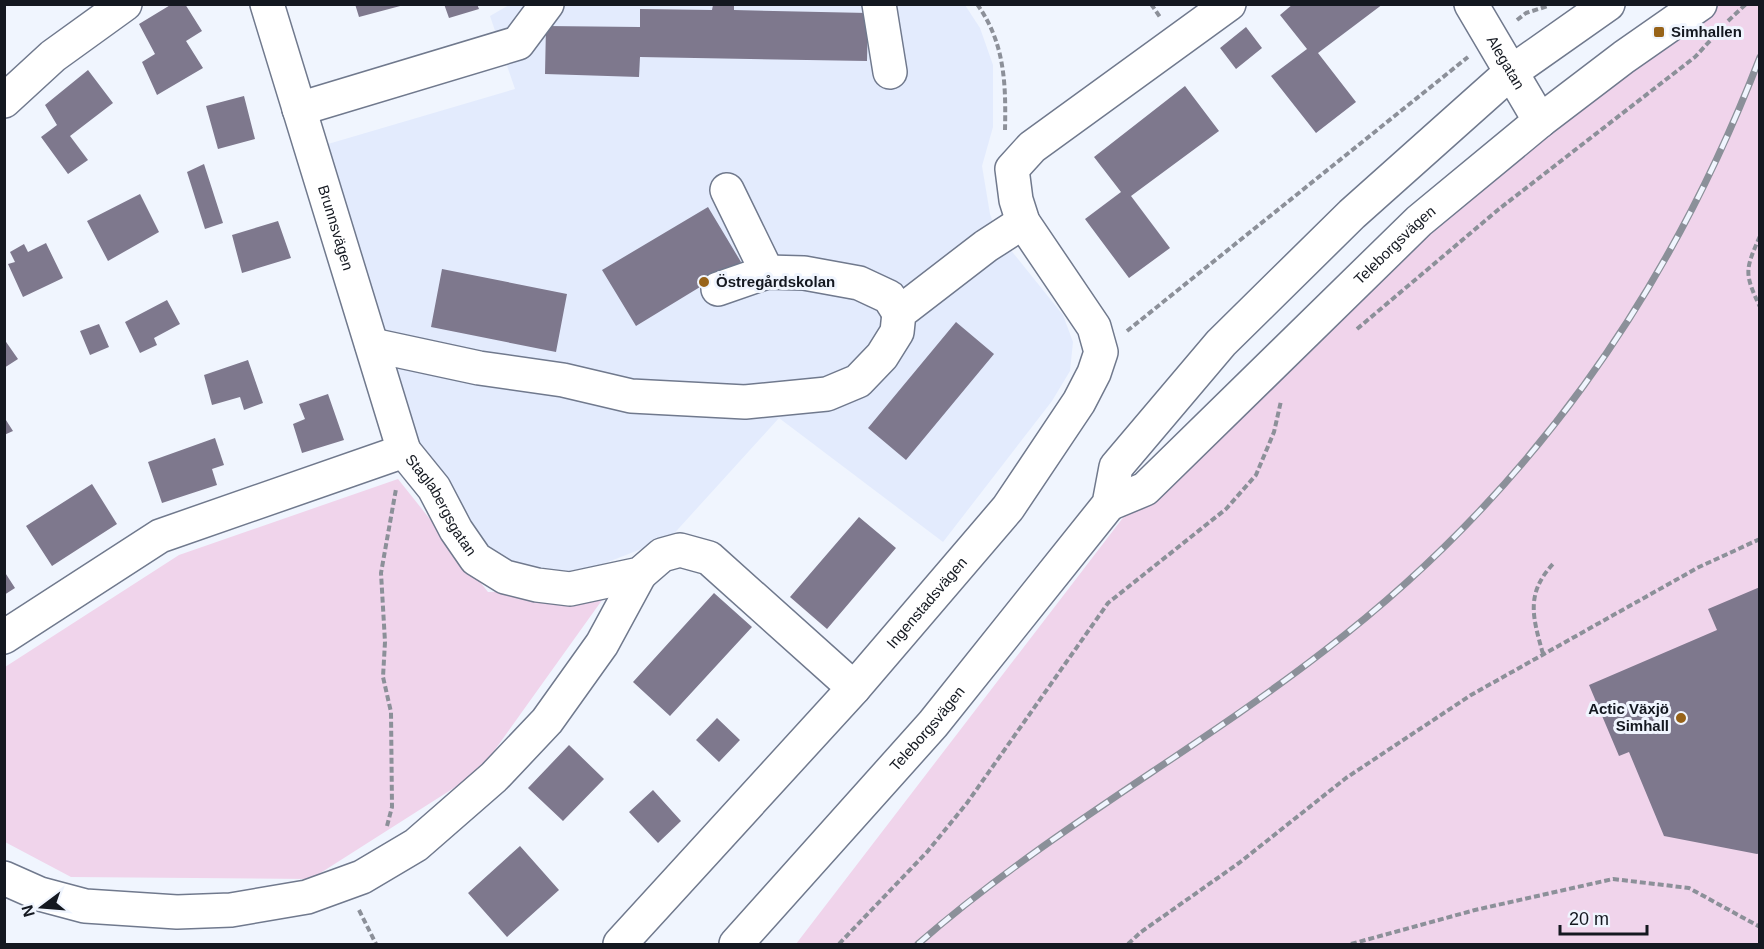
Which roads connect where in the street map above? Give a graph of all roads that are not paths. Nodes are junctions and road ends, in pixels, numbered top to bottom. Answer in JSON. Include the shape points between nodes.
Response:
{"nodes":[{"id":1,"x":124,"y":4,"type":"edge"},
{"id":2,"x":267,"y":4,"type":"edge"},
{"id":3,"x":547,"y":4,"type":"edge"},
{"id":4,"x":879,"y":4,"type":"edge"},
{"id":5,"x":1229,"y":4,"type":"edge"},
{"id":6,"x":1470,"y":4,"type":"edge"},
{"id":7,"x":1608,"y":4,"type":"edge"},
{"id":8,"x":1700,"y":4,"type":"edge"},
{"id":9,"x":890,"y":72,"type":"dead end"},
{"id":10,"x":1510,"y":73,"type":"junction"},
{"id":11,"x":4,"y":101,"type":"edge"},
{"id":12,"x":299,"y":109,"type":"junction"},
{"id":13,"x":1540,"y":121,"type":"junction"},
{"id":14,"x":727,"y":190,"type":"dead end"},
{"id":15,"x":1023,"y":222,"type":"junction"},
{"id":16,"x":767,"y":272,"type":"junction"},
{"id":17,"x":718,"y":290,"type":"dead end"},
{"id":18,"x":899,"y":313,"type":"junction"},
{"id":19,"x":372,"y":345,"type":"junction"},
{"id":20,"x":404,"y":452,"type":"junction"},
{"id":21,"x":1109,"y":504,"type":"junction"},
{"id":22,"x":640,"y":574,"type":"junction"},
{"id":23,"x":4,"y":637,"type":"edge"},
{"id":24,"x":854,"y":688,"type":"junction"},
{"id":25,"x":4,"y":878,"type":"edge"},
{"id":26,"x":620,"y":945,"type":"edge"},
{"id":27,"x":736,"y":945,"type":"edge"}],
"edges":[{"from":1,"to":11,"type":"street","via":[[53,56]]},
{"from":2,"to":12,"type":"street","name":"Brunnsvägen"},
{"from":3,"to":12,"type":"street","via":[[518,43]]},
{"from":4,"to":9,"type":"street"},
{"from":5,"to":15,"type":"street","via":[[1032,147],[1012,169]]},
{"from":6,"to":10,"type":"street","name":"Alegatan"},
{"from":7,"to":10,"type":"street","name":"Teleborgsvägen"},
{"from":8,"to":13,"type":"street","name":"Teleborgsvägen"},
{"from":10,"to":13,"type":"street","name":"Alegatan"},
{"from":10,"to":21,"type":"street","name":"Teleborgsvägen","via":[[1352,214],[1221,343],[1116,467]]},
{"from":12,"to":19,"type":"street","name":"Brunnsvägen"},
{"from":13,"to":21,"type":"street","name":"Teleborgsvägen","via":[[1419,221],[1145,489]]},
{"from":14,"to":16,"type":"street"},
{"from":15,"to":18,"type":"street"},
{"from":15,"to":24,"type":"street","name":"Ingenstadsvägen","via":[[1094,327],[1101,352],[1094,373],[1008,508]]},
{"from":16,"to":17,"type":"street"},
{"from":16,"to":18,"type":"street","via":[[804,273],[860,283],[889,297]]},
{"from":18,"to":19,"type":"street","via":[[897,332],[858,381],[827,394],[745,402],[631,396]]},
{"from":19,"to":20,"type":"street","name":"Brunnsvägen"},
{"from":20,"to":22,"type":"street","name":"Staglabergsgatan","via":[[434,488],[477,559],[504,577],[570,589]]},
{"from":20,"to":23,"type":"street","name":"Staglabergsgatan","via":[[160,536]]},
{"from":21,"to":27,"type":"street","name":"Teleborgsvägen","via":[[933,724]]},
{"from":22,"to":24,"type":"street","name":"Staglabergsgatan","via":[[662,555],[680,550],[708,558]]},
{"from":22,"to":25,"type":"street","via":[[602,644],[547,721],[494,777],[416,845],[377,868],[307,897],[231,910],[177,912],[85,906],[40,894]]},
{"from":24,"to":26,"type":"street","name":"Ingenstadsvägen"}]}
